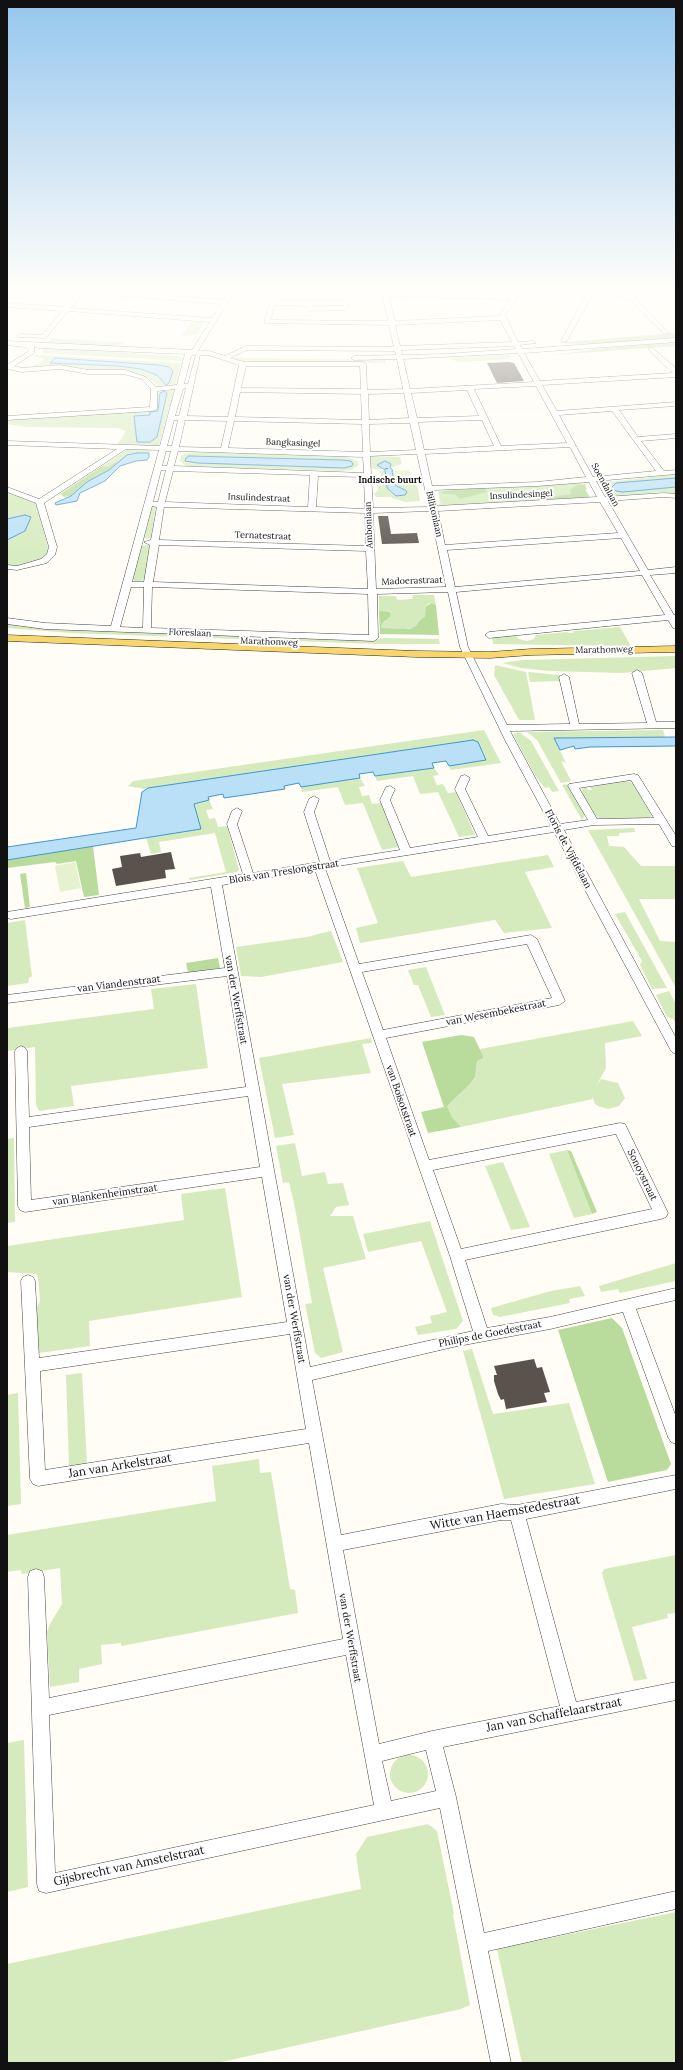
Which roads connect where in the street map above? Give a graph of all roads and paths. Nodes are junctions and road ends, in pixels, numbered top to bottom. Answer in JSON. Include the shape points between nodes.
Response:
{"nodes":[{"id":1,"x":539,"y":384,"type":"edge"},
{"id":2,"x":151,"y":385,"type":"edge"},
{"id":3,"x":239,"y":385,"type":"edge"},
{"id":4,"x":364,"y":385,"type":"edge"},
{"id":5,"x":406,"y":385,"type":"edge"},
{"id":6,"x":529,"y":385,"type":"edge"},
{"id":7,"x":190,"y":386,"type":"joint"},
{"id":8,"x":180,"y":387,"type":"junction"},
{"id":9,"x":154,"y":388,"type":"junction"},
{"id":10,"x":470,"y":388,"type":"junction"},
{"id":11,"x":238,"y":390,"type":"junction"},
{"id":12,"x":407,"y":391,"type":"junction"},
{"id":13,"x":364,"y":392,"type":"junction"},
{"id":14,"x":676,"y":404,"type":"edge"},
{"id":15,"x":614,"y":409,"type":"junction"},
{"id":16,"x":554,"y":413,"type":"junction"},
{"id":17,"x":7,"y":418,"type":"edge"},
{"id":18,"x":172,"y":418,"type":"junction"},
{"id":19,"x":182,"y":418,"type":"junction"},
{"id":20,"x":484,"y":418,"type":"junction"},
{"id":21,"x":231,"y":419,"type":"junction"},
{"id":22,"x":414,"y":421,"type":"junction"},
{"id":23,"x":365,"y":422,"type":"junction"},
{"id":24,"x":676,"y":436,"type":"edge"},
{"id":25,"x":637,"y":439,"type":"junction"},
{"id":26,"x":7,"y":443,"type":"edge"},
{"id":27,"x":572,"y":445,"type":"junction"},
{"id":28,"x":125,"y":447,"type":"junction"},
{"id":29,"x":164,"y":449,"type":"junction"},
{"id":30,"x":174,"y":449,"type":"junction"},
{"id":31,"x":499,"y":449,"type":"junction"},
{"id":32,"x":224,"y":450,"type":"junction"},
{"id":33,"x":420,"y":453,"type":"junction"},
{"id":34,"x":366,"y":454,"type":"junction"},
{"id":35,"x":159,"y":468,"type":"junction"},
{"id":36,"x":171,"y":468,"type":"junction"},
{"id":37,"x":676,"y":472,"type":"edge"},
{"id":38,"x":314,"y":473,"type":"junction"},
{"id":39,"x":662,"y":474,"type":"junction"},
{"id":40,"x":366,"y":475,"type":"junction"},
{"id":41,"x":591,"y":480,"type":"junction"},
{"id":42,"x":428,"y":488,"type":"junction"},
{"id":43,"x":7,"y":489,"type":"edge"},
{"id":44,"x":676,"y":496,"type":"edge"},
{"id":45,"x":603,"y":500,"type":"junction"},
{"id":46,"x":40,"y":502,"type":"junction"},
{"id":47,"x":150,"y":504,"type":"junction"},
{"id":48,"x":161,"y":504,"type":"junction"},
{"id":49,"x":312,"y":509,"type":"junction"},
{"id":50,"x":433,"y":509,"type":"junction"},
{"id":51,"x":368,"y":511,"type":"junction"},
{"id":52,"x":623,"y":535,"type":"junction"},
{"id":53,"x":138,"y":542,"type":"junction"},
{"id":54,"x":155,"y":542,"type":"junction"},
{"id":55,"x":442,"y":548,"type":"junction"},
{"id":56,"x":370,"y":549,"type":"junction"},
{"id":57,"x":7,"y":567,"type":"edge"},
{"id":58,"x":676,"y":570,"type":"edge"},
{"id":59,"x":646,"y":574,"type":"junction"},
{"id":60,"x":127,"y":584,"type":"junction"},
{"id":61,"x":148,"y":585,"type":"junction"},
{"id":62,"x":451,"y":589,"type":"junction"},
{"id":63,"x":372,"y":592,"type":"junction"},
{"id":64,"x":674,"y":620,"type":"edge"},
{"id":65,"x":7,"y":622,"type":"edge"},
{"id":66,"x":115,"y":629,"type":"junction"},
{"id":67,"x":7,"y":630,"type":"edge"},
{"id":68,"x":147,"y":630,"type":"junction"},
{"id":69,"x":489,"y":635,"type":"dead end"},
{"id":70,"x":7,"y":638,"type":"edge"},
{"id":71,"x":374,"y":638,"type":"joint"},
{"id":72,"x":676,"y":649,"type":"edge"},
{"id":73,"x":465,"y":651,"type":"junction"},
{"id":74,"x":637,"y":673,"type":"dead end"},
{"id":75,"x":564,"y":677,"type":"dead end"},
{"id":76,"x":652,"y":725,"type":"junction"},
{"id":77,"x":676,"y":725,"type":"edge"},
{"id":78,"x":575,"y":726,"type":"junction"},
{"id":79,"x":504,"y":728,"type":"junction"},
{"id":80,"x":465,"y":778,"type":"dead end"},
{"id":81,"x":390,"y":789,"type":"dead end"},
{"id":82,"x":314,"y":799,"type":"dead end"},
{"id":83,"x":237,"y":811,"type":"dead end"},
{"id":84,"x":594,"y":822,"type":"junction"},
{"id":85,"x":662,"y":822,"type":"junction"},
{"id":86,"x":557,"y":828,"type":"junction"},
{"id":87,"x":484,"y":839,"type":"junction"},
{"id":88,"x":676,"y":844,"type":"edge"},
{"id":89,"x":406,"y":852,"type":"junction"},
{"id":90,"x":323,"y":865,"type":"junction"},
{"id":91,"x":249,"y":877,"type":"junction"},
{"id":92,"x":216,"y":883,"type":"junction"},
{"id":93,"x":11,"y":914,"type":"dead end"},
{"id":94,"x":355,"y":969,"type":"junction"},
{"id":95,"x":231,"y":971,"type":"junction"},
{"id":96,"x":7,"y":999,"type":"edge"},
{"id":97,"x":378,"y":1035,"type":"junction"},
{"id":98,"x":676,"y":1049,"type":"edge"},
{"id":99,"x":21,"y":1051,"type":"dead end"},
{"id":100,"x":253,"y":1091,"type":"junction"},
{"id":101,"x":24,"y":1123,"type":"junction"},
{"id":102,"x":424,"y":1166,"type":"junction"},
{"id":103,"x":268,"y":1172,"type":"junction"},
{"id":104,"x":457,"y":1256,"type":"junction"},
{"id":105,"x":28,"y":1281,"type":"dead end"},
{"id":106,"x":676,"y":1294,"type":"edge"},
{"id":107,"x":627,"y":1305,"type":"junction"},
{"id":108,"x":295,"y":1327,"type":"junction"},
{"id":109,"x":482,"y":1336,"type":"junction"},
{"id":110,"x":32,"y":1366,"type":"junction"},
{"id":111,"x":304,"y":1375,"type":"junction"},
{"id":112,"x":314,"y":1435,"type":"junction"},
{"id":113,"x":676,"y":1437,"type":"edge"},
{"id":114,"x":676,"y":1482,"type":"edge"},
{"id":115,"x":517,"y":1513,"type":"junction"},
{"id":116,"x":334,"y":1544,"type":"junction"},
{"id":117,"x":36,"y":1577,"type":"dead end"},
{"id":118,"x":352,"y":1646,"type":"junction"},
{"id":119,"x":676,"y":1691,"type":"edge"},
{"id":120,"x":40,"y":1708,"type":"junction"},
{"id":121,"x":570,"y":1712,"type":"junction"},
{"id":122,"x":432,"y":1740,"type":"junction"},
{"id":123,"x":372,"y":1755,"type":"junction"},
{"id":124,"x":447,"y":1797,"type":"junction"},
{"id":125,"x":384,"y":1812,"type":"junction"},
{"id":126,"x":676,"y":1900,"type":"edge"},
{"id":127,"x":477,"y":1944,"type":"junction"},
{"id":128,"x":501,"y":2063,"type":"edge"}],
"edges":[{"from":1,"to":16,"type":"street","name":"Soendalaan"},
{"from":2,"to":9,"type":"street"},
{"from":3,"to":11,"type":"street"},
{"from":4,"to":13,"type":"street","name":"Ambonlaan"},
{"from":5,"to":12,"type":"street","name":"Billitonlaan"},
{"from":6,"to":10,"type":"street"},
{"from":7,"to":8,"type":"street"},
{"from":7,"to":19,"type":"street"},
{"from":8,"to":9,"type":"street"},
{"from":8,"to":18,"type":"street"},
{"from":9,"to":17,"type":"street","via":[[153,409]]},
{"from":10,"to":12,"type":"street"},
{"from":10,"to":20,"type":"street"},
{"from":11,"to":13,"type":"street"},
{"from":11,"to":21,"type":"street"},
{"from":12,"to":13,"type":"street"},
{"from":12,"to":22,"type":"street","name":"Billitonlaan"},
{"from":13,"to":23,"type":"street","name":"Ambonlaan"},
{"from":14,"to":15,"type":"street"},
{"from":15,"to":16,"type":"street"},
{"from":15,"to":25,"type":"street"},
{"from":16,"to":27,"type":"street","name":"Soendalaan"},
{"from":18,"to":19,"type":"street"},
{"from":18,"to":29,"type":"street"},
{"from":19,"to":21,"type":"street"},
{"from":19,"to":30,"type":"street"},
{"from":20,"to":22,"type":"street"},
{"from":20,"to":31,"type":"street"},
{"from":21,"to":23,"type":"street"},
{"from":21,"to":32,"type":"street"},
{"from":22,"to":23,"type":"street"},
{"from":22,"to":33,"type":"street","name":"Billitonlaan"},
{"from":23,"to":34,"type":"street","name":"Ambonlaan"},
{"from":24,"to":25,"type":"street"},
{"from":25,"to":39,"type":"street"},
{"from":26,"to":28,"type":"street","name":"Bangkasingel"},
{"from":27,"to":31,"type":"street","name":"Bangkasingel"},
{"from":27,"to":41,"type":"street","name":"Soendalaan"},
{"from":28,"to":29,"type":"street","name":"Bangkasingel"},
{"from":28,"to":46,"type":"street"},
{"from":29,"to":30,"type":"street","name":"Bangkasingel"},
{"from":29,"to":35,"type":"street"},
{"from":30,"to":32,"type":"street","name":"Bangkasingel"},
{"from":30,"to":36,"type":"street"},
{"from":31,"to":33,"type":"street","name":"Bangkasingel"},
{"from":32,"to":34,"type":"street","name":"Bangkasingel"},
{"from":33,"to":34,"type":"street","name":"Bangkasingel"},
{"from":33,"to":42,"type":"street","name":"Billitonlaan"},
{"from":34,"to":40,"type":"street","name":"Ambonlaan"},
{"from":35,"to":36,"type":"street"},
{"from":35,"to":47,"type":"street"},
{"from":36,"to":38,"type":"street"},
{"from":36,"to":48,"type":"street"},
{"from":37,"to":39,"type":"street","name":"Insulindesingel"},
{"from":38,"to":40,"type":"street"},
{"from":38,"to":49,"type":"street"},
{"from":39,"to":41,"type":"street","name":"Insulindesingel"},
{"from":40,"to":51,"type":"street","name":"Ambonlaan"},
{"from":41,"to":42,"type":"street","name":"Insulindesingel"},
{"from":41,"to":45,"type":"street","name":"Soendalaan"},
{"from":42,"to":50,"type":"street","name":"Billitonlaan"},
{"from":43,"to":46,"type":"street"},
{"from":44,"to":45,"type":"street","name":"Insulindesingel"},
{"from":45,"to":50,"type":"street","name":"Insulindesingel"},
{"from":45,"to":52,"type":"street","name":"Soendalaan"},
{"from":46,"to":57,"type":"street","via":[[53,547],[51,555],[34,565]]},
{"from":47,"to":48,"type":"street","name":"Insulindestraat"},
{"from":47,"to":53,"type":"street"},
{"from":48,"to":49,"type":"street","name":"Insulindestraat"},
{"from":48,"to":54,"type":"street"},
{"from":49,"to":51,"type":"street","name":"Insulindestraat"},
{"from":50,"to":51,"type":"street","name":"Insulindesingel"},
{"from":50,"to":55,"type":"street","name":"Billitonlaan"},
{"from":51,"to":56,"type":"street","name":"Ambonlaan"},
{"from":52,"to":55,"type":"street"},
{"from":52,"to":59,"type":"street","name":"Soendalaan"},
{"from":53,"to":54,"type":"street","name":"Ternatestraat"},
{"from":53,"to":60,"type":"street"},
{"from":54,"to":56,"type":"street","name":"Ternatestraat"},
{"from":54,"to":61,"type":"street"},
{"from":55,"to":62,"type":"street","name":"Billitonlaan"},
{"from":56,"to":63,"type":"street","name":"Ambonlaan"},
{"from":58,"to":59,"type":"street","name":"Madoerastraat"},
{"from":59,"to":62,"type":"street","name":"Madoerastraat"},
{"from":59,"to":64,"type":"street","name":"Soendalaan"},
{"from":60,"to":61,"type":"street","name":"Madoerastraat"},
{"from":60,"to":66,"type":"street"},
{"from":61,"to":63,"type":"street","name":"Madoerastraat"},
{"from":61,"to":68,"type":"street"},
{"from":62,"to":63,"type":"street","name":"Madoerastraat"},
{"from":62,"to":73,"type":"street","name":"Billitonlaan"},
{"from":63,"to":71,"type":"street","name":"Ambonlaan"},
{"from":64,"to":69,"type":"street"},
{"from":65,"to":66,"type":"street","name":"Floreslaan"},
{"from":66,"to":68,"type":"street","name":"Floreslaan"},
{"from":67,"to":73,"type":"main road","name":"Marathonweg","via":[[88,636]]},
{"from":68,"to":71,"type":"street","name":"Floreslaan"},
{"from":70,"to":73,"type":"main road","name":"Marathonweg","via":[[383,654]]},
{"from":72,"to":73,"type":"main road","name":"Marathonweg"},
{"from":73,"to":79,"type":"street","name":"Floris de Vijfdelaan"},
{"from":74,"to":76,"type":"street"},
{"from":75,"to":78,"type":"street"},
{"from":76,"to":77,"type":"street"},
{"from":76,"to":78,"type":"street"},
{"from":78,"to":79,"type":"street"},
{"from":79,"to":86,"type":"street","name":"Floris de Vijfdelaan"},
{"from":80,"to":87,"type":"street","via":[[460,789]]},
{"from":81,"to":89,"type":"street","via":[[385,800]]},
{"from":82,"to":90,"type":"street","name":"van Boisotstraat","via":[[309,812]]},
{"from":83,"to":91,"type":"street","via":[[232,824]]},
{"from":84,"to":85,"type":"street","name":"Blois van Treslongstraat"},
{"from":84,"to":85,"type":"street","via":[[573,786],[634,777]]},
{"from":84,"to":86,"type":"street","name":"Blois van Treslongstraat"},
{"from":85,"to":88,"type":"street"},
{"from":86,"to":87,"type":"street","name":"Blois van Treslongstraat"},
{"from":86,"to":98,"type":"street","name":"Floris de Vijfdelaan"},
{"from":87,"to":89,"type":"street","name":"Blois van Treslongstraat"},
{"from":89,"to":90,"type":"street","name":"Blois van Treslongstraat"},
{"from":90,"to":91,"type":"street","name":"Blois van Treslongstraat"},
{"from":90,"to":94,"type":"street","name":"van Boisotstraat"},
{"from":91,"to":92,"type":"street","name":"Blois van Treslongstraat"},
{"from":92,"to":93,"type":"street","name":"Blois van Treslongstraat"},
{"from":92,"to":95,"type":"street","name":"van der Werffstraat"},
{"from":94,"to":97,"type":"street","name":"van Boisotstraat"},
{"from":94,"to":97,"type":"street","name":"van Wesembekestraat","via":[[531,939],[559,1001]]},
{"from":95,"to":96,"type":"street","name":"van Viandenstraat"},
{"from":95,"to":100,"type":"street","name":"van der Werffstraat"},
{"from":97,"to":102,"type":"street","name":"van Boisotstraat"},
{"from":99,"to":101,"type":"street","name":"van Blankenheimstraat"},
{"from":100,"to":101,"type":"street"},
{"from":100,"to":103,"type":"street","name":"van der Werffstraat"},
{"from":101,"to":103,"type":"street","name":"van Blankenheimstraat","via":[[25,1206]]},
{"from":102,"to":104,"type":"street","name":"van Boisotstraat"},
{"from":102,"to":104,"type":"street","name":"Sonoystraat","via":[[620,1128],[661,1213]]},
{"from":103,"to":108,"type":"street","name":"van der Werffstraat"},
{"from":104,"to":109,"type":"street","name":"van Boisotstraat"},
{"from":105,"to":110,"type":"street","name":"Jan van Arkelstraat"},
{"from":106,"to":107,"type":"street","name":"Philips de Goedestraat"},
{"from":107,"to":109,"type":"street","name":"Philips de Goedestraat"},
{"from":107,"to":113,"type":"street"},
{"from":108,"to":110,"type":"street"},
{"from":108,"to":111,"type":"street","name":"van der Werffstraat"},
{"from":109,"to":111,"type":"street","name":"Philips de Goedestraat"},
{"from":110,"to":112,"type":"street","name":"Jan van Arkelstraat","via":[[38,1479]]},
{"from":111,"to":112,"type":"street","name":"van der Werffstraat"},
{"from":112,"to":116,"type":"street","name":"van der Werffstraat"},
{"from":114,"to":115,"type":"street","name":"Witte van Haemstedestraat"},
{"from":115,"to":116,"type":"street","name":"Witte van Haemstedestraat","via":[[501,1512]]},
{"from":115,"to":121,"type":"street"},
{"from":116,"to":118,"type":"street","name":"van der Werffstraat"},
{"from":117,"to":120,"type":"street","name":"Gijsbrecht van Amstelstraat"},
{"from":118,"to":120,"type":"street"},
{"from":118,"to":123,"type":"street","name":"van der Werffstraat"},
{"from":119,"to":121,"type":"street","name":"Jan van Schaffelaarstraat"},
{"from":120,"to":125,"type":"street","name":"Gijsbrecht van Amstelstraat","via":[[46,1884]]},
{"from":121,"to":122,"type":"street","name":"Jan van Schaffelaarstraat"},
{"from":122,"to":123,"type":"street"},
{"from":122,"to":124,"type":"street"},
{"from":123,"to":125,"type":"street","name":"van der Werffstraat"},
{"from":124,"to":125,"type":"street"},
{"from":124,"to":127,"type":"street"},
{"from":126,"to":127,"type":"street"},
{"from":127,"to":128,"type":"street"}]}
